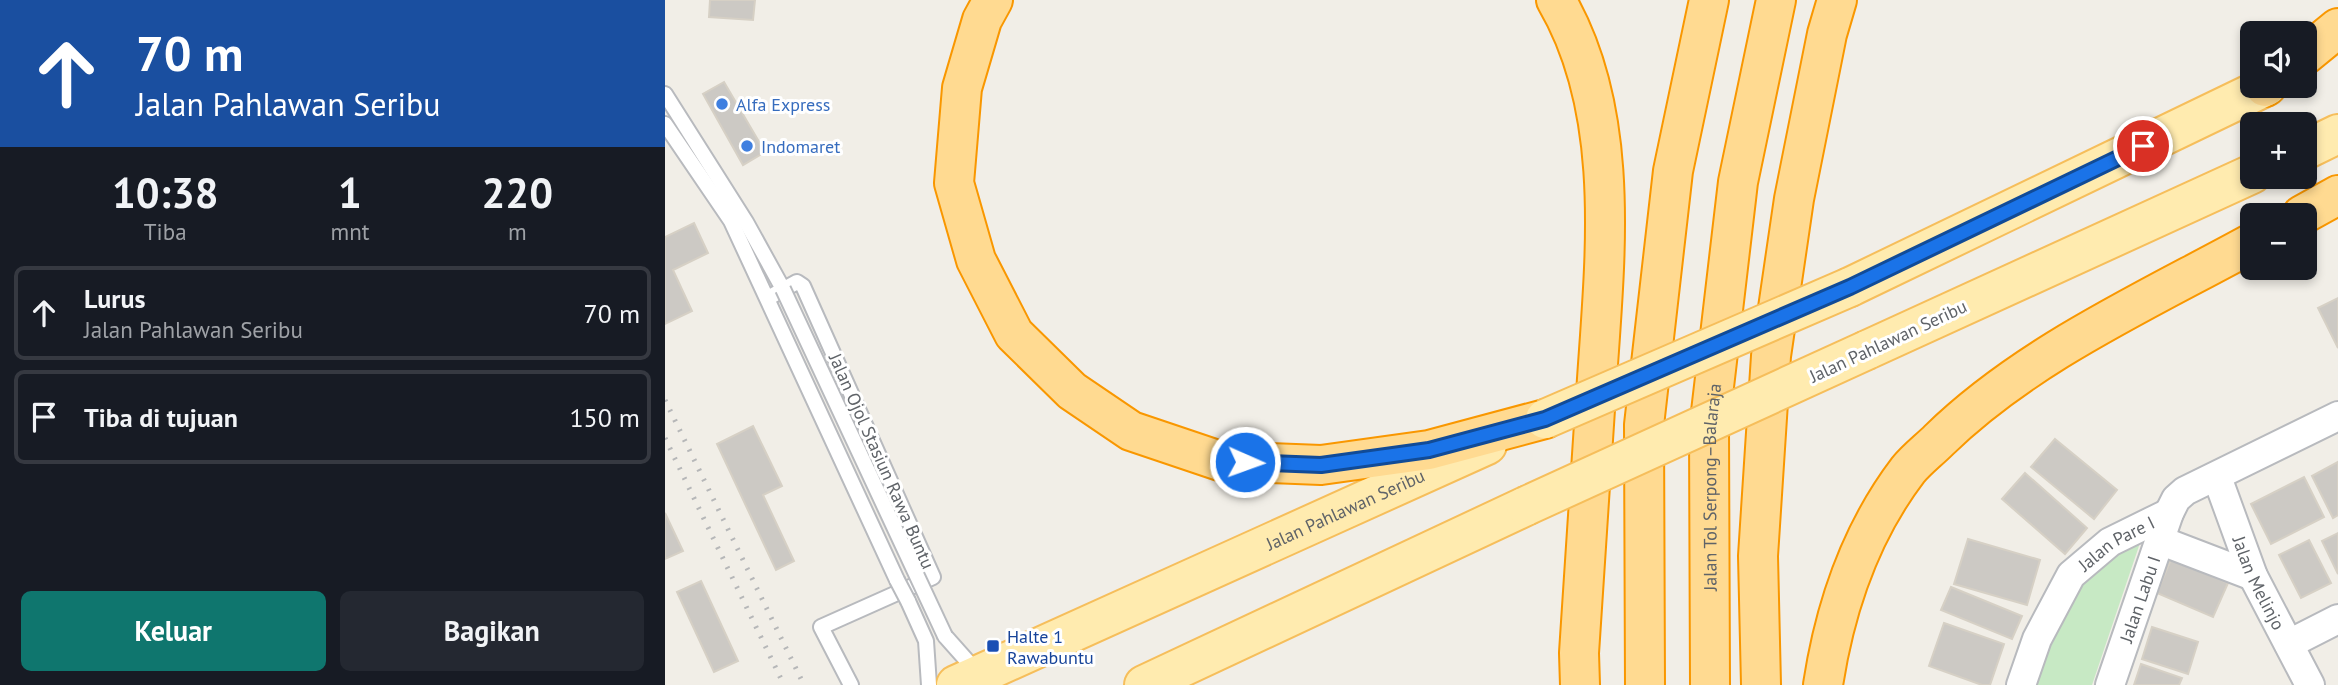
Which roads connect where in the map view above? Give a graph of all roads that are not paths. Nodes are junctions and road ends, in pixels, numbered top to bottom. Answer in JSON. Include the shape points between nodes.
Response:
{"nodes":[{"id":1,"x":993,"y":0,"type":"edge"},
{"id":2,"x":1556,"y":0,"type":"edge"},
{"id":3,"x":1709,"y":0,"type":"edge"},
{"id":4,"x":1776,"y":0,"type":"edge"},
{"id":5,"x":1836,"y":0,"type":"edge"},
{"id":6,"x":2338,"y":28,"type":"edge"},
{"id":7,"x":2317,"y":45,"type":"edge"},
{"id":8,"x":2338,"y":52,"type":"edge"},
{"id":9,"x":2317,"y":62,"type":"edge"},
{"id":10,"x":665,"y":94,"type":"edge"},
{"id":11,"x":2241,"y":98,"type":"edge"},
{"id":12,"x":665,"y":124,"type":"edge"},
{"id":13,"x":2338,"y":134,"type":"edge"},
{"id":14,"x":2317,"y":144,"type":"edge"},
{"id":15,"x":2240,"y":179,"type":"edge"},
{"id":16,"x":2338,"y":195,"type":"edge"},
{"id":17,"x":2317,"y":207,"type":"edge"},
{"id":18,"x":2240,"y":250,"type":"edge"},
{"id":19,"x":783,"y":289,"type":"junction"},
{"id":20,"x":768,"y":298,"type":"junction"},
{"id":21,"x":2338,"y":416,"type":"edge"},
{"id":22,"x":1545,"y":419,"type":"junction"},
{"id":23,"x":2217,"y":477,"type":"junction"},
{"id":24,"x":2169,"y":513,"type":"junction"},
{"id":25,"x":2159,"y":540,"type":"junction"},
{"id":26,"x":2253,"y":576,"type":"junction"},
{"id":27,"x":2338,"y":620,"type":"edge"},
{"id":28,"x":2299,"y":670,"type":"edge"},
{"id":29,"x":967,"y":673,"type":"edge"},
{"id":30,"x":851,"y":685,"type":"edge"},
{"id":31,"x":929,"y":685,"type":"edge"},
{"id":32,"x":1144,"y":685,"type":"edge"},
{"id":33,"x":1580,"y":685,"type":"edge"},
{"id":34,"x":1645,"y":685,"type":"edge"},
{"id":35,"x":1710,"y":685,"type":"edge"},
{"id":36,"x":1761,"y":685,"type":"edge"},
{"id":37,"x":1823,"y":685,"type":"edge"},
{"id":38,"x":2021,"y":685,"type":"edge"},
{"id":39,"x":2110,"y":685,"type":"edge"}],
"edges":[{"from":1,"to":22,"type":"highway","via":[[982,20],[962,88],[954,183],[976,260],[1014,334],[1072,391],[1131,431],[1220,461],[1321,465],[1429,450]]},
{"from":2,"to":33,"type":"highway","via":[[1573,29],[1593,92],[1602,157],[1604,259]]},
{"from":3,"to":34,"type":"highway","via":[[1673,172],[1644,425]]},
{"from":4,"to":35,"type":"highway","name":"Jalan Tol Serpong–Balaraja","via":[[1738,182],[1709,429]]},
{"from":5,"to":36,"type":"highway","via":[[1794,199],[1771,356],[1758,556]]},
{"from":6,"to":7,"type":"highway"},
{"from":8,"to":9,"type":"main road"},
{"from":10,"to":19,"type":"lane"},
{"from":11,"to":22,"type":"main road","name":"Jalan Pahlawan Seribu","bridge":true,"via":[[1850,287]]},
{"from":12,"to":20,"type":"lane","via":[[731,221]]},
{"from":13,"to":14,"type":"main road"},
{"from":15,"to":32,"type":"main road","name":"Jalan Pahlawan Seribu","bridge":true},
{"from":16,"to":17,"type":"highway"},
{"from":18,"to":37,"type":"highway","via":[[2051,354],[1966,414],[1909,469],[1868,533],[1842,595]]},
{"from":19,"to":20,"type":"lane"},
{"from":19,"to":29,"type":"lane","bridge":true,"via":[[945,636]]},
{"from":19,"to":30,"type":"lane","name":"Jalan Ojol Stasiun Rawa Buntu","via":[[797,282],[803,286],[933,577],[821,627]]},
{"from":20,"to":31,"type":"lane","bridge":true,"via":[[926,641]]},
{"from":21,"to":23,"type":"street","name":"Jalan Pare I"},
{"from":22,"to":29,"type":"main road","name":"Jalan Pahlawan Seribu"},
{"from":23,"to":24,"type":"street","name":"Jalan Pare I","via":[[2185,491]]},
{"from":23,"to":26,"type":"street","name":"Jalan Melinjo"},
{"from":24,"to":25,"type":"street","name":"Jalan Labu I"},
{"from":24,"to":38,"type":"street","name":"Jalan Pare I","via":[[2110,542],[2071,575],[2037,639]]},
{"from":25,"to":26,"type":"street"},
{"from":25,"to":39,"type":"street","name":"Jalan Labu I"},
{"from":26,"to":28,"type":"street","name":"Jalan Melinjo"},
{"from":27,"to":28,"type":"street"}]}
